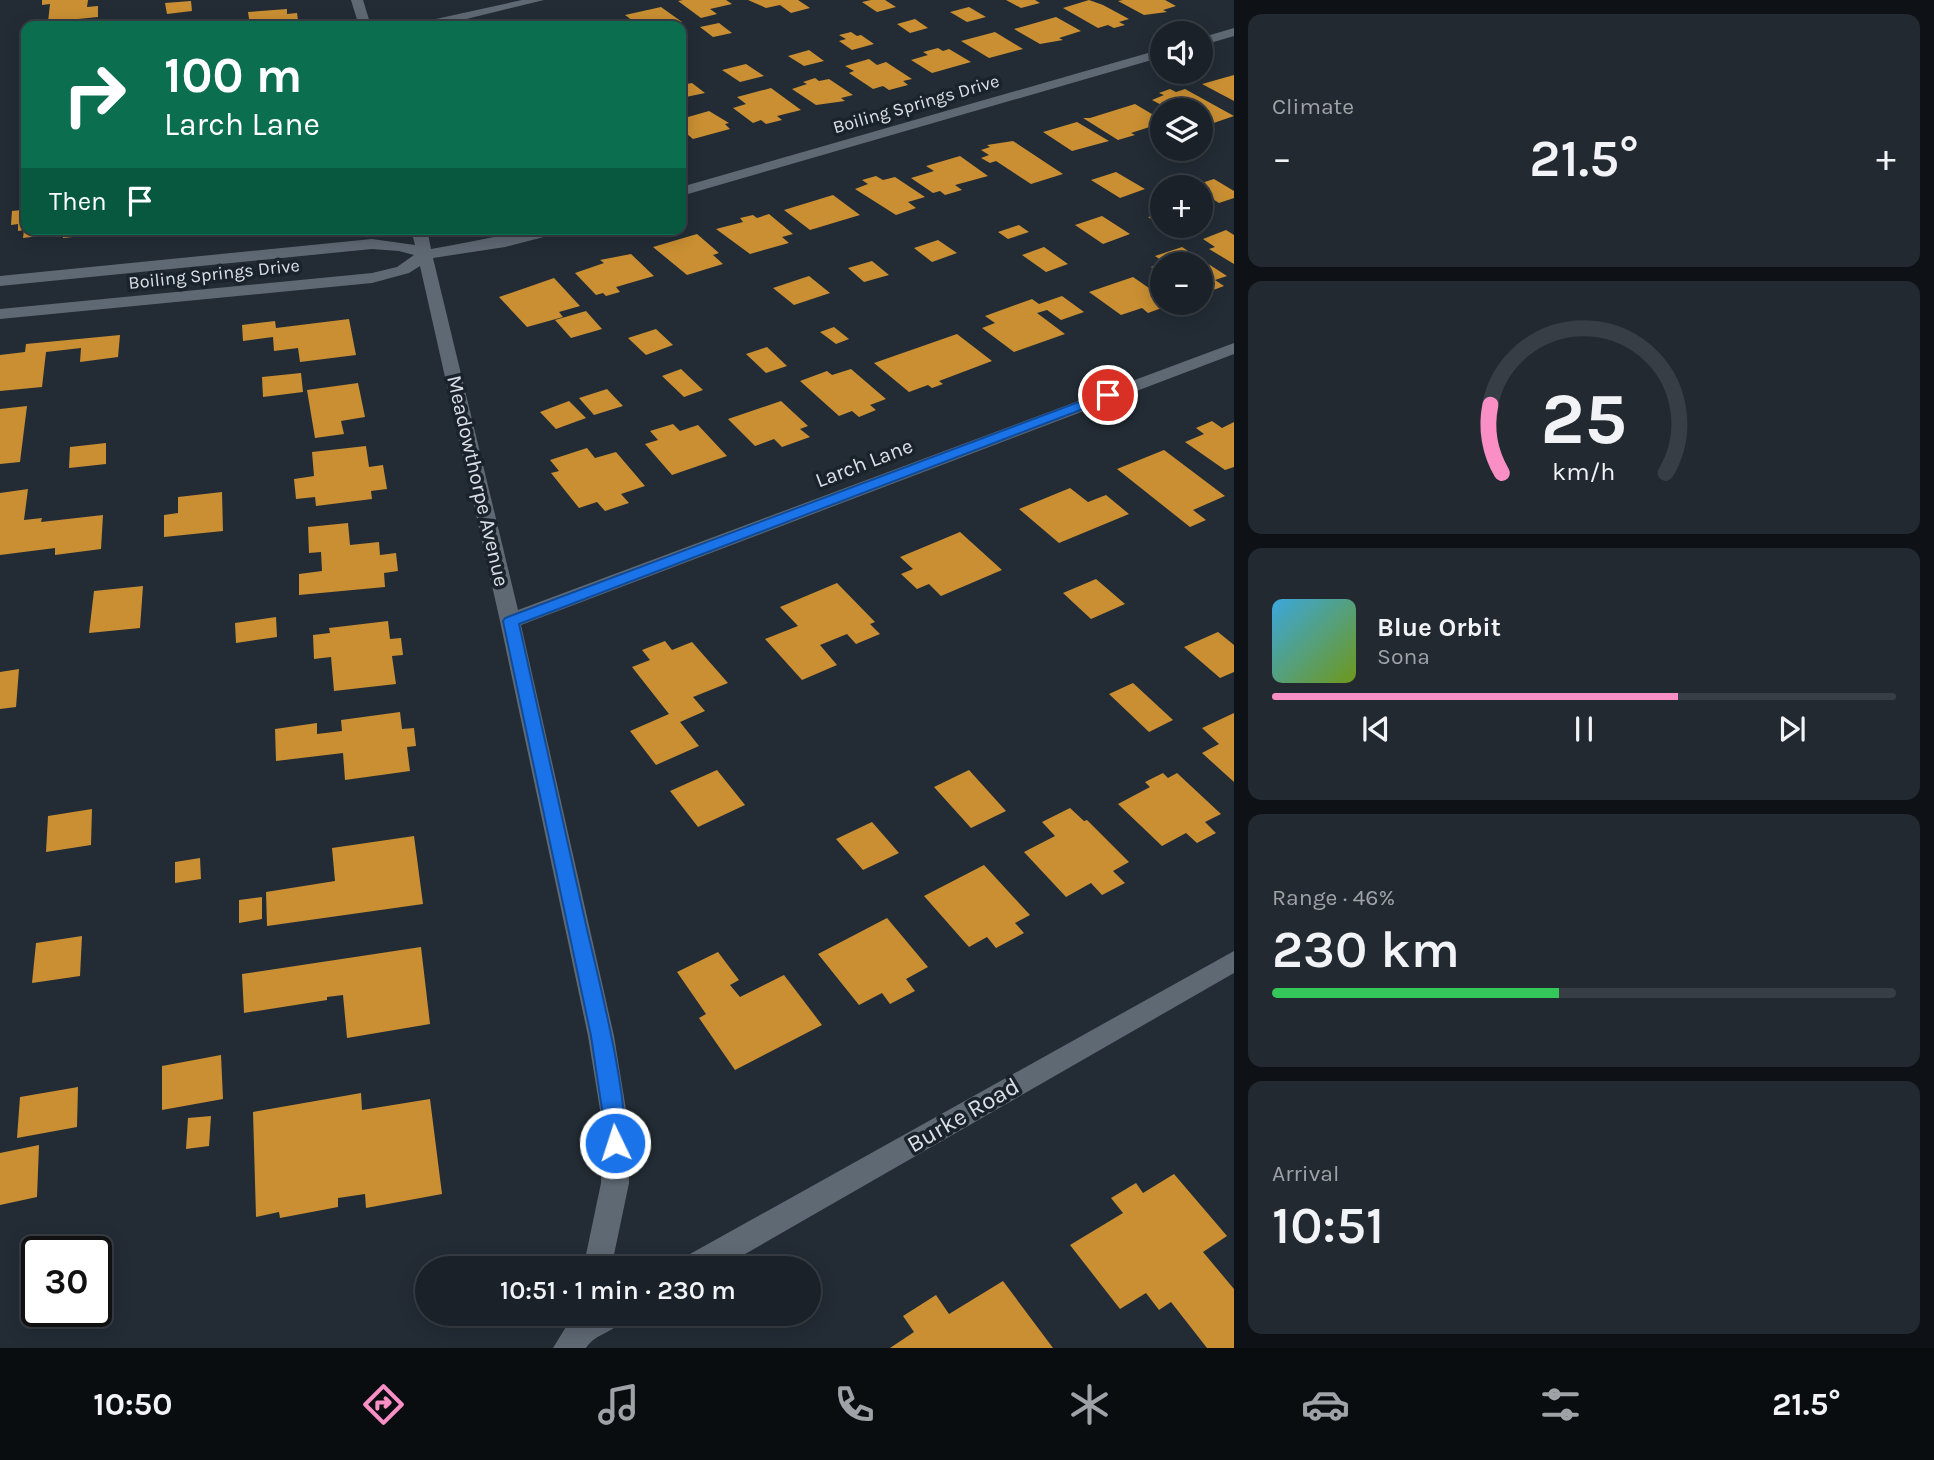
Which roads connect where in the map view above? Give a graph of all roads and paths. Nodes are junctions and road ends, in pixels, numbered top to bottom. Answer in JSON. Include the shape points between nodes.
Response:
{"nodes":[{"id":1,"x":357,"y":0,"type":"edge"},
{"id":2,"x":538,"y":0,"type":"edge"},
{"id":3,"x":363,"y":21,"type":"edge"},
{"id":4,"x":444,"y":21,"type":"edge"},
{"id":5,"x":1234,"y":32,"type":"edge"},
{"id":6,"x":1213,"y":38,"type":"edge"},
{"id":7,"x":1150,"y":56,"type":"edge"},
{"id":8,"x":686,"y":191,"type":"edge"},
{"id":9,"x":421,"y":235,"type":"edge"},
{"id":10,"x":535,"y":235,"type":"edge"},
{"id":11,"x":426,"y":254,"type":"junction"},
{"id":12,"x":0,"y":281,"type":"edge"},
{"id":13,"x":0,"y":314,"type":"edge"},
{"id":14,"x":1234,"y":348,"type":"edge"},
{"id":15,"x":510,"y":621,"type":"junction"},
{"id":16,"x":1234,"y":961,"type":"edge"},
{"id":17,"x":600,"y":1256,"type":"edge"},
{"id":18,"x":714,"y":1256,"type":"edge"},
{"id":19,"x":593,"y":1326,"type":"edge"},
{"id":20,"x":578,"y":1336,"type":"edge"}],
"edges":[{"from":1,"to":3,"type":"street"},
{"from":2,"to":4,"type":"street"},
{"from":5,"to":6,"type":"street"},
{"from":7,"to":8,"type":"street","name":"Boiling Springs Drive"},
{"from":9,"to":11,"type":"street","name":"Meadowthorpe Avenue"},
{"from":10,"to":11,"type":"street","name":"Boiling Springs Drive"},
{"from":11,"to":12,"type":"street","name":"Boiling Springs Drive","via":[[372,244]]},
{"from":11,"to":13,"type":"street","name":"Boiling Springs Drive","via":[[403,270],[372,278]]},
{"from":11,"to":15,"type":"street","name":"Meadowthorpe Avenue"},
{"from":14,"to":15,"type":"street","name":"Larch Lane"},
{"from":15,"to":17,"type":"street","name":"Meadowthorpe Avenue","via":[[601,1036],[615,1122],[615,1183]]},
{"from":16,"to":18,"type":"street","name":"Burke Road"},
{"from":19,"to":20,"type":"street"}]}
